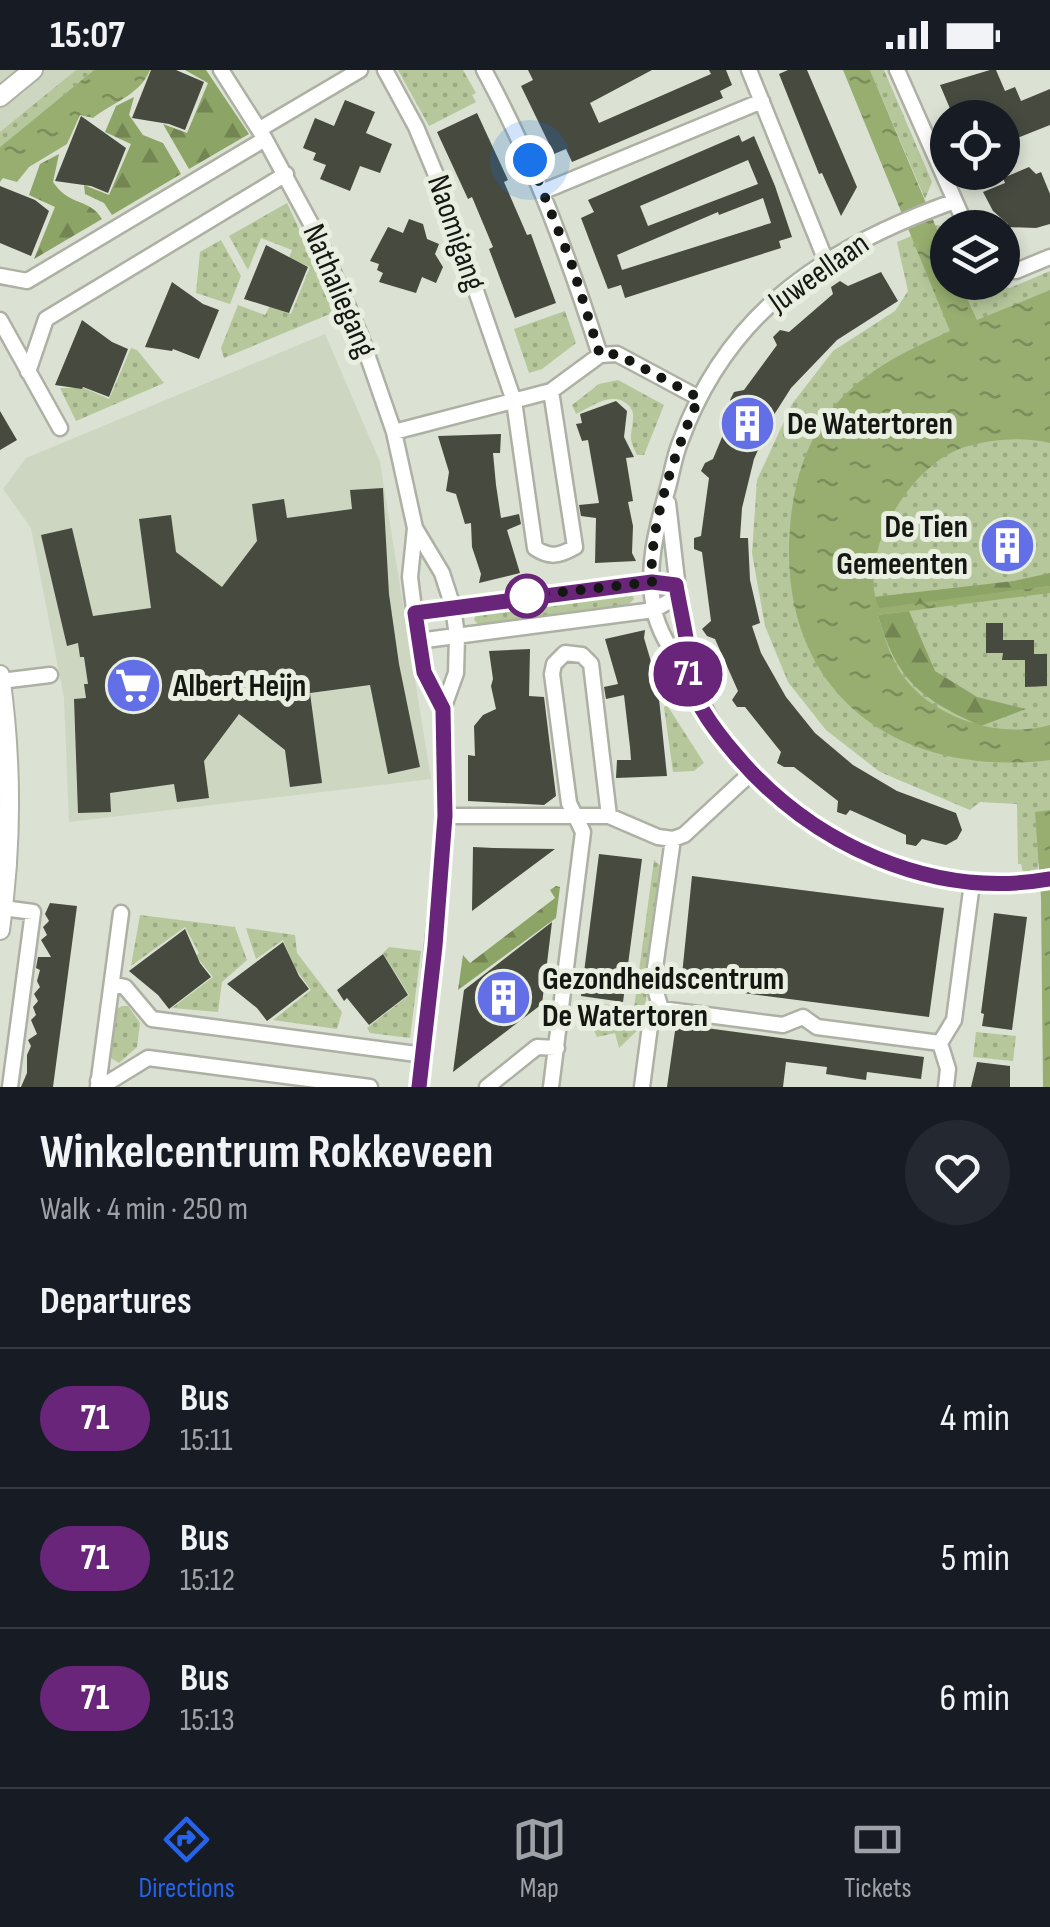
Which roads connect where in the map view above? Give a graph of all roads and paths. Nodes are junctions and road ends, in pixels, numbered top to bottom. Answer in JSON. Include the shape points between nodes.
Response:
{"nodes":[{"id":1,"x":33,"y":70,"type":"edge"},
{"id":2,"x":221,"y":70,"type":"edge"},
{"id":3,"x":360,"y":70,"type":"edge"},
{"id":4,"x":385,"y":70,"type":"edge"},
{"id":5,"x":484,"y":70,"type":"edge"},
{"id":6,"x":749,"y":70,"type":"edge"},
{"id":7,"x":897,"y":70,"type":"edge"},
{"id":8,"x":0,"y":97,"type":"edge"},
{"id":9,"x":762,"y":100,"type":"junction"},
{"id":10,"x":262,"y":134,"type":"junction"},
{"id":11,"x":286,"y":174,"type":"junction"},
{"id":12,"x":544,"y":192,"type":"junction"},
{"id":13,"x":956,"y":201,"type":"junction"},
{"id":14,"x":960,"y":210,"type":"edge"},
{"id":15,"x":1050,"y":257,"type":"edge"},
{"id":16,"x":826,"y":260,"type":"junction"},
{"id":17,"x":1020,"y":269,"type":"edge"},
{"id":18,"x":0,"y":276,"type":"edge"},
{"id":19,"x":0,"y":320,"type":"edge"},
{"id":20,"x":600,"y":355,"type":"junction"},
{"id":21,"x":28,"y":372,"type":"junction"},
{"id":22,"x":551,"y":392,"type":"junction"},
{"id":23,"x":699,"y":398,"type":"junction"},
{"id":24,"x":514,"y":401,"type":"junction"},
{"id":25,"x":60,"y":428,"type":"dead end"},
{"id":26,"x":394,"y":432,"type":"junction"},
{"id":27,"x":667,"y":492,"type":"junction"},
{"id":28,"x":415,"y":528,"type":"junction"},
{"id":29,"x":652,"y":582,"type":"junction"},
{"id":30,"x":677,"y":591,"type":"junction"},
{"id":31,"x":453,"y":607,"type":"junction"},
{"id":32,"x":654,"y":610,"type":"junction"},
{"id":33,"x":415,"y":613,"type":"junction"},
{"id":34,"x":457,"y":636,"type":"junction"},
{"id":35,"x":418,"y":641,"type":"junction"},
{"id":36,"x":50,"y":675,"type":"dead end"},
{"id":37,"x":688,"y":677,"type":"junction"},
{"id":38,"x":0,"y":679,"type":"edge"},
{"id":39,"x":443,"y":709,"type":"junction"},
{"id":40,"x":750,"y":773,"type":"junction"},
{"id":41,"x":445,"y":816,"type":"junction"},
{"id":42,"x":609,"y":816,"type":"junction"},
{"id":43,"x":576,"y":817,"type":"junction"},
{"id":44,"x":673,"y":840,"type":"junction"},
{"id":45,"x":1050,"y":879,"type":"edge"},
{"id":46,"x":972,"y":883,"type":"junction"},
{"id":47,"x":3,"y":908,"type":"junction"},
{"id":48,"x":121,"y":913,"type":"dead end"},
{"id":49,"x":0,"y":930,"type":"edge"},
{"id":50,"x":112,"y":984,"type":"junction"},
{"id":51,"x":661,"y":1009,"type":"junction"},
{"id":52,"x":940,"y":1043,"type":"junction"},
{"id":53,"x":557,"y":1048,"type":"junction"},
{"id":54,"x":424,"y":1055,"type":"junction"},
{"id":55,"x":98,"y":1084,"type":"edge"},
{"id":56,"x":10,"y":1087,"type":"edge"},
{"id":57,"x":370,"y":1087,"type":"edge"},
{"id":58,"x":419,"y":1087,"type":"edge"},
{"id":59,"x":487,"y":1087,"type":"edge"},
{"id":60,"x":551,"y":1087,"type":"edge"},
{"id":61,"x":642,"y":1087,"type":"edge"},
{"id":62,"x":946,"y":1087,"type":"edge"}],
"edges":[{"from":1,"to":8,"type":"street"},
{"from":2,"to":10,"type":"street","name":"Nathaliegang"},
{"from":3,"to":10,"type":"street"},
{"from":4,"to":24,"type":"street","name":"Naomigang","via":[[436,174]]},
{"from":5,"to":12,"type":"street"},
{"from":6,"to":9,"type":"street"},
{"from":7,"to":13,"type":"street"},
{"from":9,"to":12,"type":"street"},
{"from":9,"to":16,"type":"street"},
{"from":10,"to":11,"type":"street","name":"Nathaliegang"},
{"from":10,"to":18,"type":"street","via":[[27,281]]},
{"from":11,"to":21,"type":"street","via":[[46,319]]},
{"from":11,"to":26,"type":"street","name":"Nathaliegang","via":[[362,338]]},
{"from":12,"to":20,"type":"street"},
{"from":13,"to":14,"type":"street"},
{"from":13,"to":16,"type":"street","name":"Juweellaan"},
{"from":15,"to":17,"type":"street"},
{"from":16,"to":23,"type":"street","name":"Juweellaan","via":[[770,302],[723,356]]},
{"from":19,"to":21,"type":"street"},
{"from":20,"to":22,"type":"street"},
{"from":20,"to":23,"type":"street","via":[[617,354]]},
{"from":21,"to":25,"type":"street"},
{"from":22,"to":24,"type":"street"},
{"from":22,"to":24,"type":"street","name":"Naomigang","via":[[574,547],[562,555],[535,548]]},
{"from":23,"to":27,"type":"street","name":"Juweellaan"},
{"from":24,"to":26,"type":"street"},
{"from":26,"to":28,"type":"street","name":"Nathaliegang"},
{"from":27,"to":29,"type":"street","name":"Juweellaan","via":[[654,534]]},
{"from":27,"to":30,"type":"street","name":"Juweellaan"},
{"from":28,"to":31,"type":"street","name":"Nathaliegang"},
{"from":28,"to":33,"type":"street","name":"Nathaliegang"},
{"from":29,"to":30,"type":"street"},
{"from":29,"to":31,"type":"street"},
{"from":29,"to":32,"type":"street","name":"Juweellaan"},
{"from":30,"to":32,"type":"street"},
{"from":30,"to":37,"type":"street","name":"Juweellaan"},
{"from":31,"to":33,"type":"street"},
{"from":31,"to":34,"type":"street","name":"Nathaliegang"},
{"from":32,"to":34,"type":"street"},
{"from":32,"to":37,"type":"street","name":"Juweellaan","via":[[667,649]]},
{"from":33,"to":35,"type":"street","name":"Nathaliegang"},
{"from":34,"to":35,"type":"street"},
{"from":34,"to":39,"type":"street","name":"Nathaliegang","via":[[456,673]]},
{"from":35,"to":39,"type":"street","name":"Nathaliegang","via":[[424,672]]},
{"from":36,"to":38,"type":"street"},
{"from":37,"to":40,"type":"street","name":"Juweellaan","via":[[722,739]]},
{"from":38,"to":47,"type":"street","via":[[10,843]]},
{"from":39,"to":41,"type":"street","name":"Nathaliegang"},
{"from":40,"to":44,"type":"street"},
{"from":40,"to":46,"type":"street","name":"Juweellaan","via":[[847,845],[916,872]]},
{"from":41,"to":43,"type":"street"},
{"from":41,"to":54,"type":"street","name":"Nathaliegang"},
{"from":42,"to":43,"type":"street"},
{"from":42,"to":43,"type":"street","via":[[591,664],[582,654],[565,653],[552,674]]},
{"from":42,"to":44,"type":"street"},
{"from":43,"to":53,"type":"street","via":[[582,832]]},
{"from":44,"to":51,"type":"street","via":[[652,982]]},
{"from":45,"to":46,"type":"street","name":"Juweellaan"},
{"from":46,"to":52,"type":"street","via":[[954,1020]]},
{"from":47,"to":49,"type":"street"},
{"from":47,"to":56,"type":"street","via":[[33,912]]},
{"from":48,"to":50,"type":"street"},
{"from":50,"to":54,"type":"street","via":[[124,987],[152,1019]]},
{"from":50,"to":55,"type":"street"},
{"from":51,"to":52,"type":"street","via":[[783,1025],[803,1016],[816,1027]]},
{"from":51,"to":61,"type":"street","via":[[650,1026]]},
{"from":52,"to":62,"type":"street"},
{"from":53,"to":59,"type":"street","via":[[536,1047]]},
{"from":53,"to":60,"type":"street"},
{"from":54,"to":58,"type":"street","name":"Nathaliegang"},
{"from":55,"to":57,"type":"street","via":[[148,1058]]}]}
